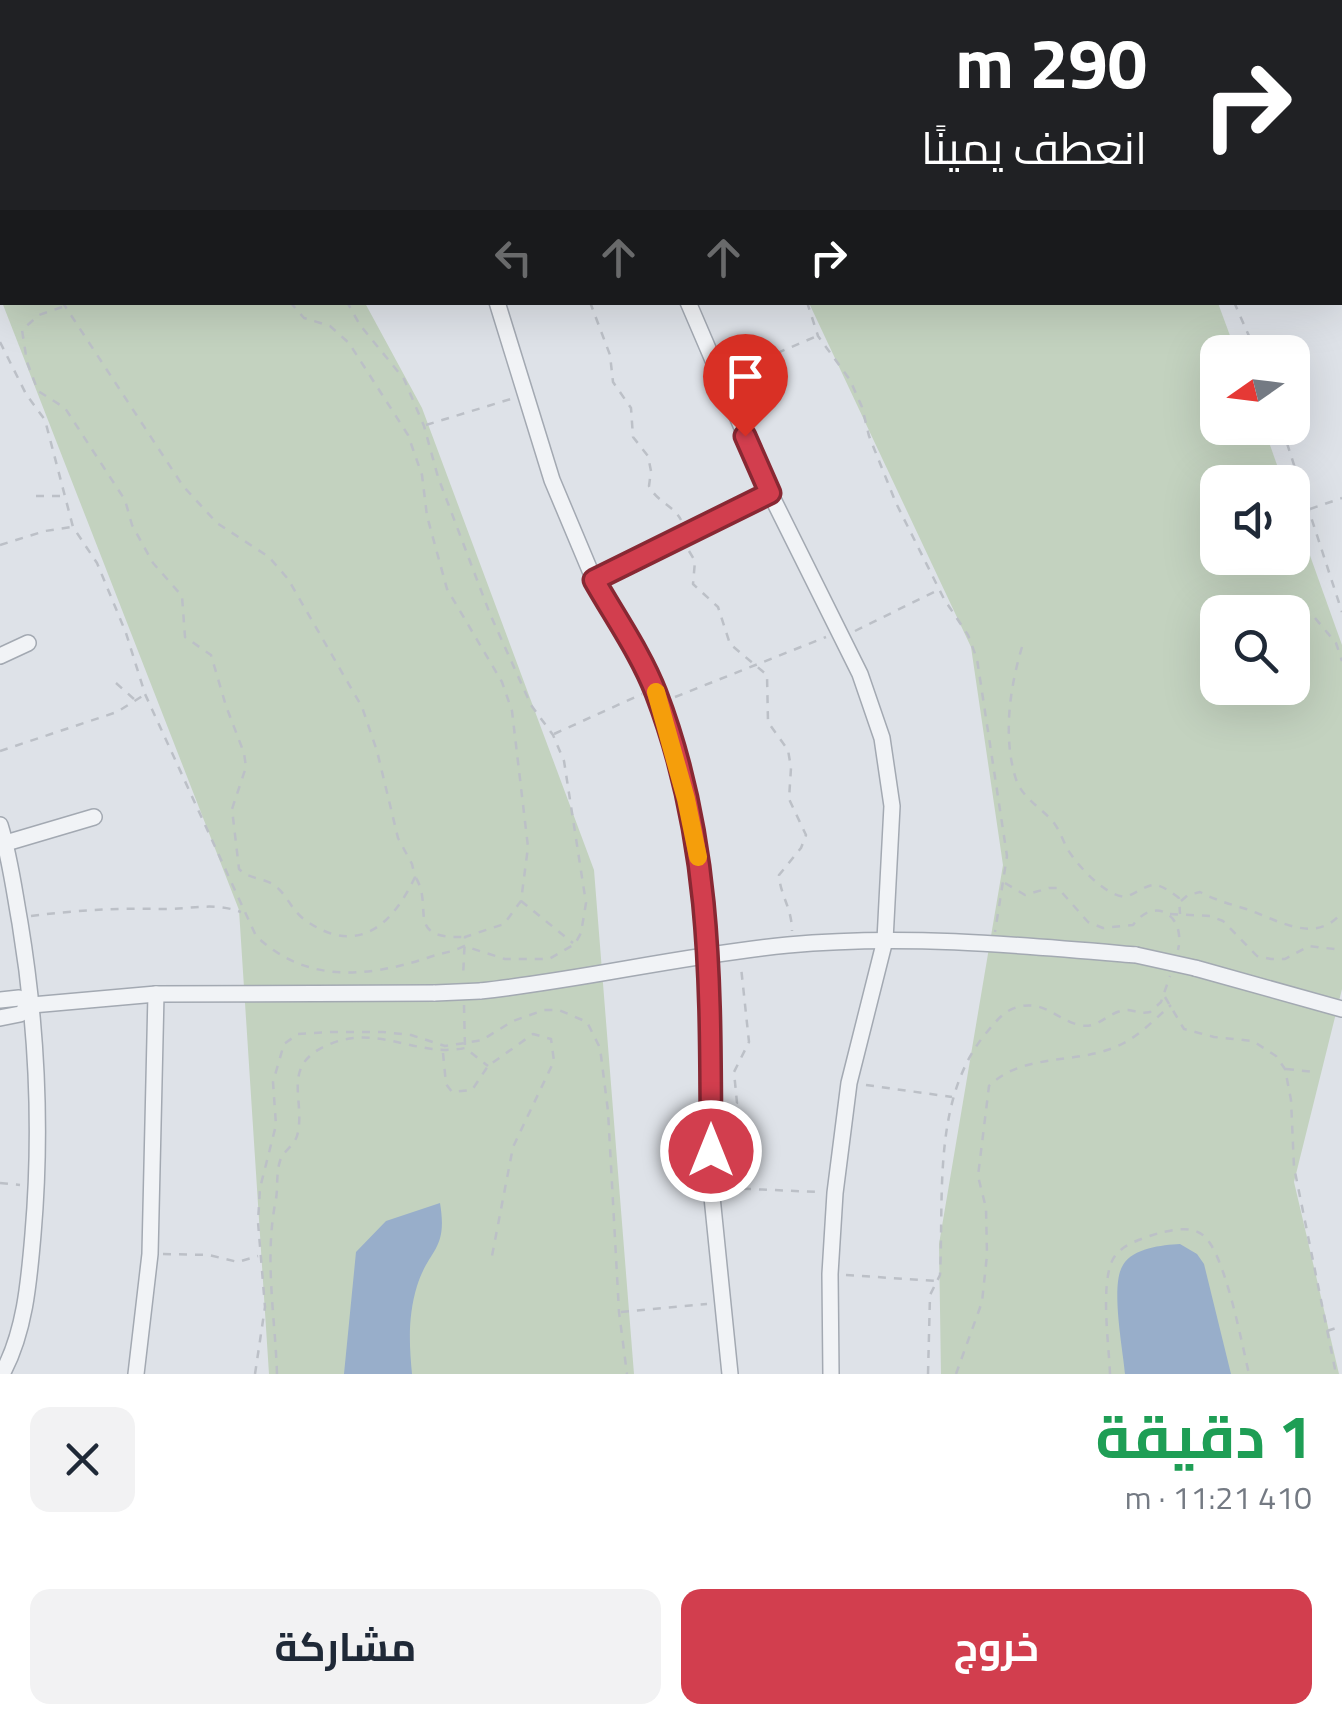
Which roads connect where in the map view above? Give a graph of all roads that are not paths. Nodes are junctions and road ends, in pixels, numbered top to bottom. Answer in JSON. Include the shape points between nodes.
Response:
{"nodes":[{"id":1,"x":498,"y":305,"type":"edge"},
{"id":2,"x":689,"y":305,"type":"edge"},
{"id":3,"x":770,"y":493,"type":"junction"},
{"id":4,"x":594,"y":580,"type":"junction"},
{"id":5,"x":28,"y":643,"type":"dead end"},
{"id":6,"x":0,"y":656,"type":"edge"},
{"id":7,"x":94,"y":817,"type":"dead end"},
{"id":8,"x":0,"y":826,"type":"edge"},
{"id":9,"x":6,"y":843,"type":"junction"},
{"id":10,"x":885,"y":940,"type":"junction"},
{"id":11,"x":710,"y":955,"type":"junction"},
{"id":12,"x":156,"y":994,"type":"junction"},
{"id":13,"x":0,"y":1000,"type":"edge"},
{"id":14,"x":32,"y":1005,"type":"junction"},
{"id":15,"x":1342,"y":1009,"type":"edge"},
{"id":16,"x":0,"y":1018,"type":"edge"},
{"id":17,"x":2,"y":1374,"type":"edge"},
{"id":18,"x":136,"y":1374,"type":"edge"},
{"id":19,"x":730,"y":1374,"type":"edge"},
{"id":20,"x":831,"y":1374,"type":"edge"}],
"edges":[{"from":1,"to":4,"type":"street","via":[[552,480]]},
{"from":2,"to":3,"type":"street"},
{"from":3,"to":4,"type":"street"},
{"from":3,"to":10,"type":"street","via":[[842,634],[882,738],[892,806]]},
{"from":4,"to":11,"type":"street","via":[[657,696],[702,876]]},
{"from":5,"to":6,"type":"street"},
{"from":7,"to":9,"type":"street"},
{"from":8,"to":9,"type":"street"},
{"from":9,"to":14,"type":"street"},
{"from":10,"to":11,"type":"street"},
{"from":10,"to":15,"type":"street","bridge":true,"via":[[1136,955]]},
{"from":10,"to":20,"type":"street","via":[[849,1083],[834,1193]]},
{"from":11,"to":12,"type":"street","bridge":true,"via":[[480,991]]},
{"from":11,"to":19,"type":"street","via":[[711,1188]]},
{"from":12,"to":14,"type":"street"},
{"from":12,"to":18,"type":"street","via":[[150,1254]]},
{"from":13,"to":14,"type":"street","via":[[20,998]]},
{"from":14,"to":16,"type":"street"},
{"from":14,"to":17,"type":"street","via":[[37,1186],[20,1326]]}]}
